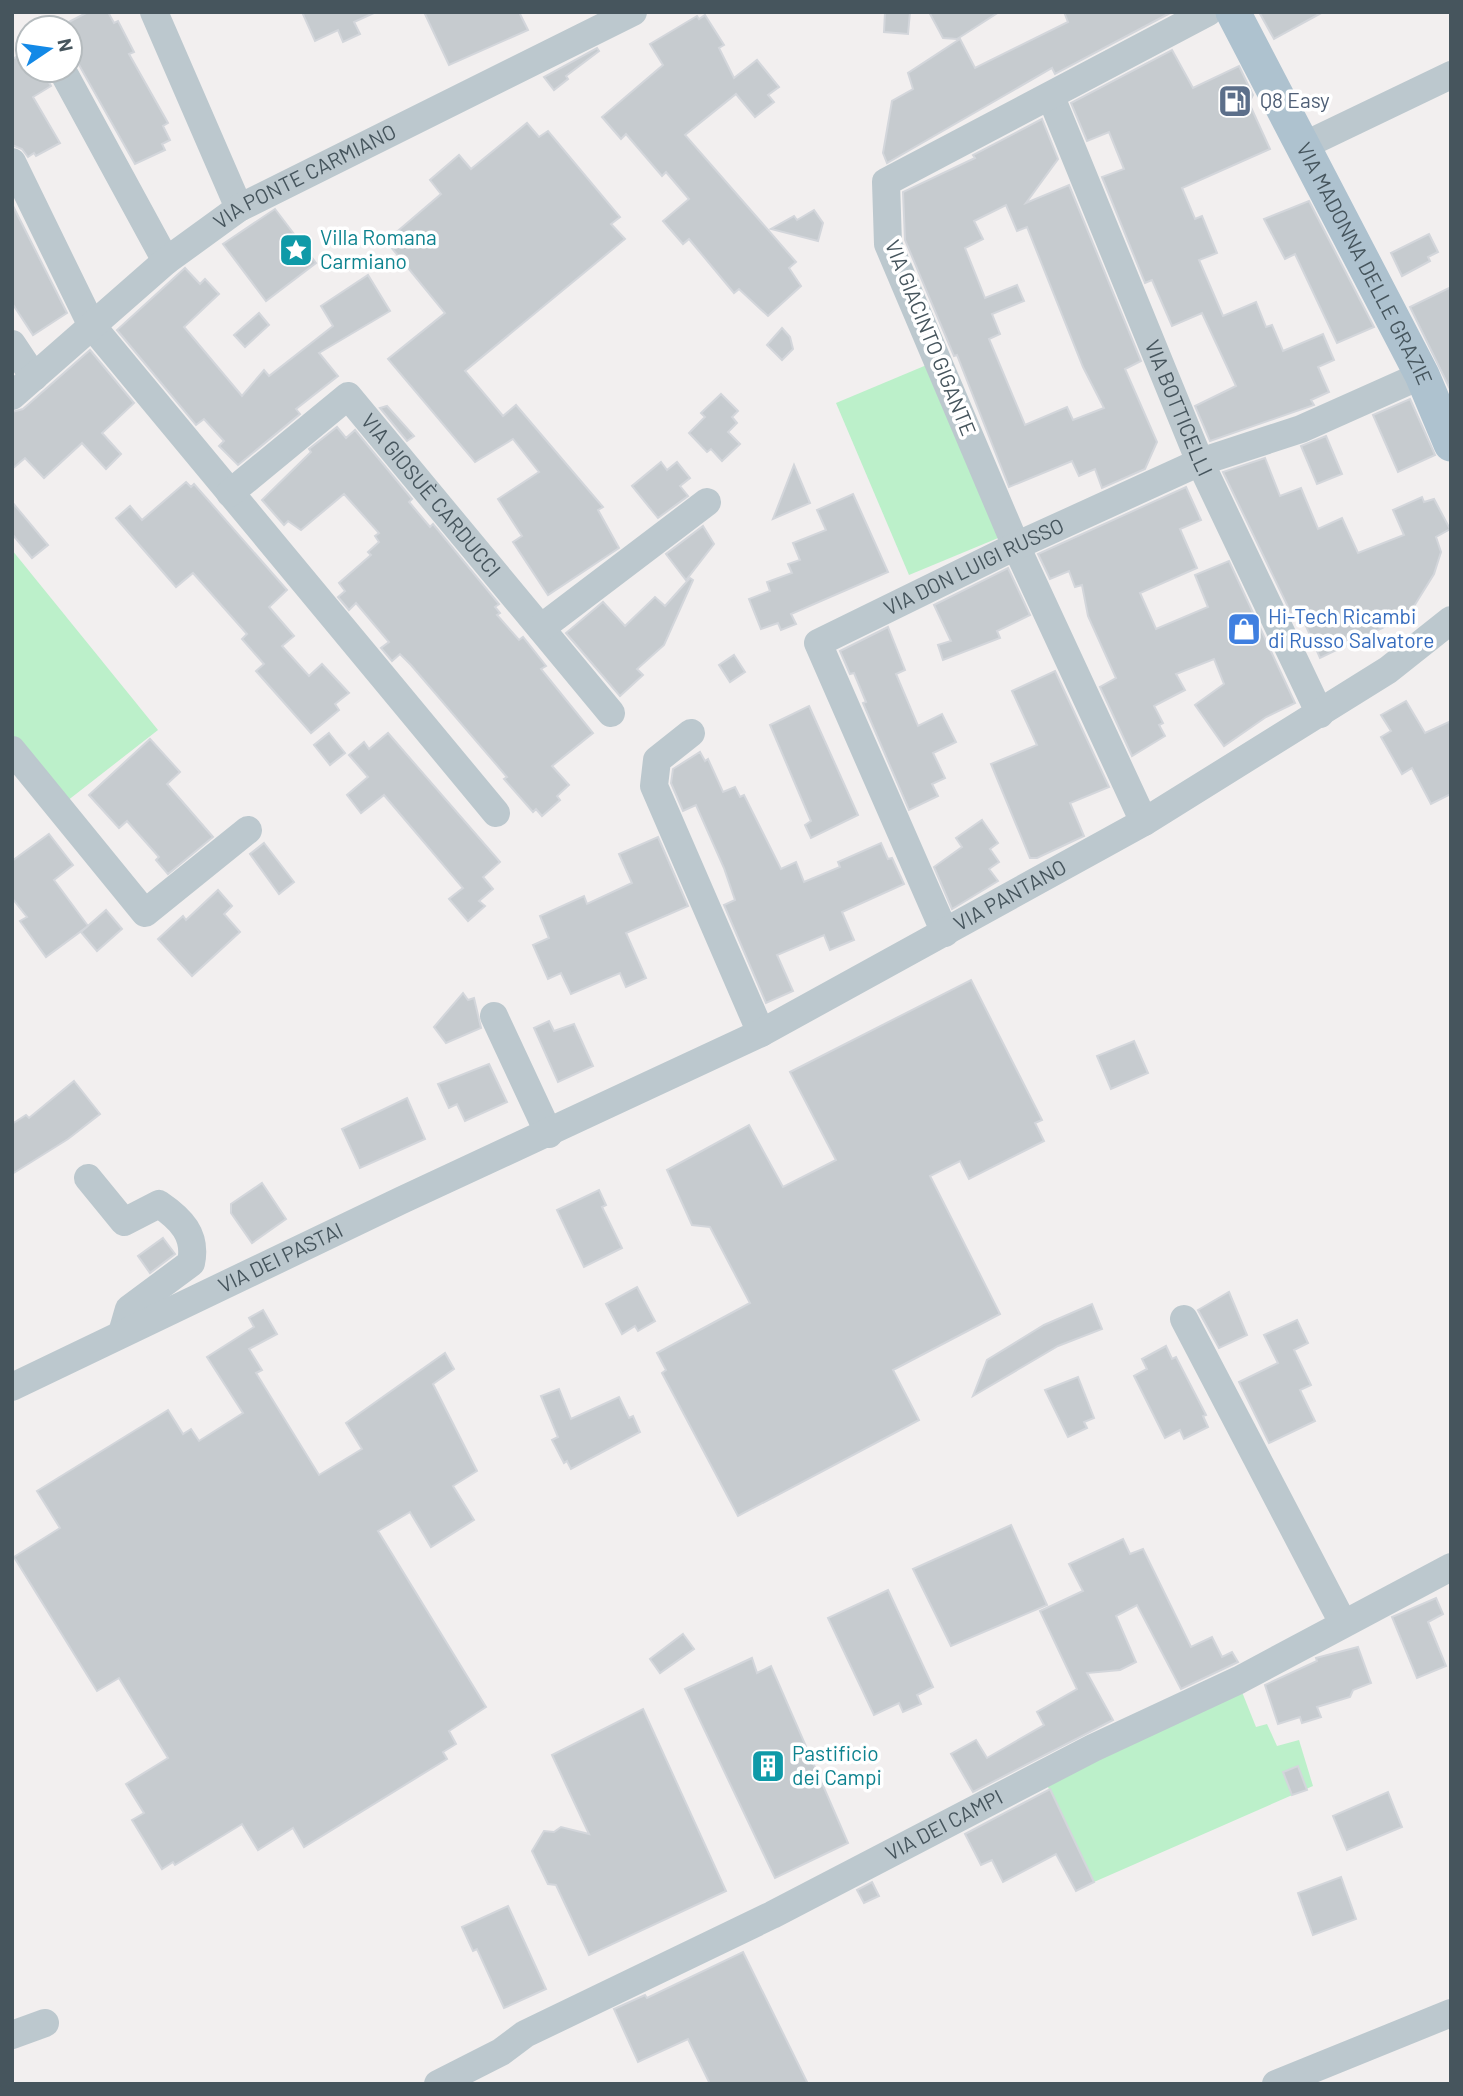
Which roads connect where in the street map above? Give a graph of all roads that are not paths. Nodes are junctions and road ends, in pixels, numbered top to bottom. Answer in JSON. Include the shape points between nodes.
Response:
{"nodes":[{"id":1,"x":154,"y":12,"type":"edge"},
{"id":2,"x":634,"y":12,"type":"edge"},
{"id":3,"x":1208,"y":12,"type":"edge"},
{"id":4,"x":1233,"y":12,"type":"edge"},
{"id":5,"x":1451,"y":75,"type":"edge"},
{"id":6,"x":70,"y":84,"type":"edge"},
{"id":7,"x":1051,"y":97,"type":"junction"},
{"id":8,"x":1303,"y":146,"type":"junction"},
{"id":9,"x":12,"y":162,"type":"edge"},
{"id":10,"x":239,"y":208,"type":"junction"},
{"id":11,"x":166,"y":261,"type":"junction"},
{"id":12,"x":92,"y":326,"type":"junction"},
{"id":13,"x":12,"y":344,"type":"edge"},
{"id":14,"x":1422,"y":375,"type":"junction"},
{"id":15,"x":34,"y":377,"type":"junction"},
{"id":16,"x":12,"y":396,"type":"edge"},
{"id":17,"x":1448,"y":425,"type":"edge"},
{"id":18,"x":1200,"y":462,"type":"junction"},
{"id":19,"x":230,"y":493,"type":"junction"},
{"id":20,"x":707,"y":502,"type":"dead end"},
{"id":21,"x":1016,"y":546,"type":"junction"},
{"id":22,"x":1451,"y":620,"type":"edge"},
{"id":23,"x":541,"y":628,"type":"junction"},
{"id":24,"x":611,"y":713,"type":"dead end"},
{"id":25,"x":1320,"y":714,"type":"junction"},
{"id":26,"x":691,"y":733,"type":"dead end"},
{"id":27,"x":12,"y":750,"type":"edge"},
{"id":28,"x":496,"y":813,"type":"dead end"},
{"id":29,"x":1144,"y":822,"type":"junction"},
{"id":30,"x":248,"y":830,"type":"dead end"},
{"id":31,"x":945,"y":933,"type":"junction"},
{"id":32,"x":494,"y":1016,"type":"dead end"},
{"id":33,"x":761,"y":1033,"type":"junction"},
{"id":34,"x":549,"y":1134,"type":"junction"},
{"id":35,"x":88,"y":1178,"type":"dead end"},
{"id":36,"x":1184,"y":1319,"type":"dead end"},
{"id":37,"x":121,"y":1333,"type":"junction"},
{"id":38,"x":12,"y":1387,"type":"edge"},
{"id":39,"x":1451,"y":1567,"type":"edge"},
{"id":40,"x":1343,"y":1623,"type":"junction"},
{"id":41,"x":1451,"y":2013,"type":"edge"},
{"id":42,"x":45,"y":2023,"type":"dead end"},
{"id":43,"x":12,"y":2035,"type":"edge"},
{"id":44,"x":438,"y":2084,"type":"edge"},
{"id":45,"x":1276,"y":2084,"type":"edge"}],
"edges":[{"from":1,"to":10,"type":"street"},
{"from":2,"to":10,"type":"street","name":"VIA PONTE CARMIANO"},
{"from":3,"to":7,"type":"street","name":"VIA GIACINTO GIGANTE"},
{"from":4,"to":8,"type":"main road","name":"VIA MADONNA DELLE GRAZIE"},
{"from":5,"to":8,"type":"street"},
{"from":6,"to":11,"type":"street"},
{"from":7,"to":18,"type":"street","name":"VIA BOTTICELLI"},
{"from":7,"to":21,"type":"street","name":"VIA GIACINTO GIGANTE","via":[[886,182],[888,244]]},
{"from":8,"to":14,"type":"main road","name":"VIA MADONNA DELLE GRAZIE"},
{"from":9,"to":12,"type":"street"},
{"from":10,"to":11,"type":"street","name":"VIA PONTE CARMIANO"},
{"from":11,"to":12,"type":"street","name":"VIA PONTE CARMIANO"},
{"from":12,"to":15,"type":"street","name":"VIA PONTE CARMIANO"},
{"from":12,"to":19,"type":"street"},
{"from":13,"to":15,"type":"street"},
{"from":14,"to":17,"type":"main road","name":"VIA MADONNA DELLE GRAZIE"},
{"from":14,"to":18,"type":"street","name":"VIA DON LUIGI RUSSO","via":[[1301,429]]},
{"from":15,"to":16,"type":"street","name":"VIA PONTE CARMIANO"},
{"from":18,"to":21,"type":"street","name":"VIA DON LUIGI RUSSO"},
{"from":18,"to":25,"type":"street","name":"VIA BOTTICELLI"},
{"from":19,"to":23,"type":"street","name":"VIA GIOSUÈ CARDUCCI","via":[[348,396]]},
{"from":19,"to":28,"type":"street"},
{"from":20,"to":23,"type":"street"},
{"from":21,"to":29,"type":"street","name":"VIA GIACINTO GIGANTE"},
{"from":21,"to":31,"type":"street","name":"VIA DON LUIGI RUSSO","via":[[818,643]]},
{"from":22,"to":25,"type":"street","name":"VIA PANTANO","via":[[1388,670]]},
{"from":23,"to":24,"type":"street","name":"VIA GIOSUÈ CARDUCCI"},
{"from":25,"to":29,"type":"street","name":"VIA PANTANO"},
{"from":26,"to":33,"type":"street","via":[[657,761],[654,786]]},
{"from":27,"to":30,"type":"street","via":[[145,913]]},
{"from":29,"to":31,"type":"street","name":"VIA PANTANO"},
{"from":31,"to":33,"type":"street","name":"VIA PANTANO"},
{"from":32,"to":34,"type":"street"},
{"from":33,"to":34,"type":"street","name":"VIA PANTANO"},
{"from":34,"to":37,"type":"street","name":"VIA DEI PASTAI"},
{"from":35,"to":37,"type":"street","via":[[124,1222],[159,1204],[181,1219],[194,1247],[191,1263],[130,1309]]},
{"from":36,"to":40,"type":"street"},
{"from":37,"to":38,"type":"street","name":"VIA DEI PASTAI"},
{"from":39,"to":40,"type":"street","name":"VIA DEI CAMPI"},
{"from":40,"to":44,"type":"street","name":"VIA DEI CAMPI","via":[[1239,1680],[1093,1748],[772,1914],[525,2034],[501,2052]]},
{"from":41,"to":45,"type":"street"},
{"from":42,"to":43,"type":"street"}]}
